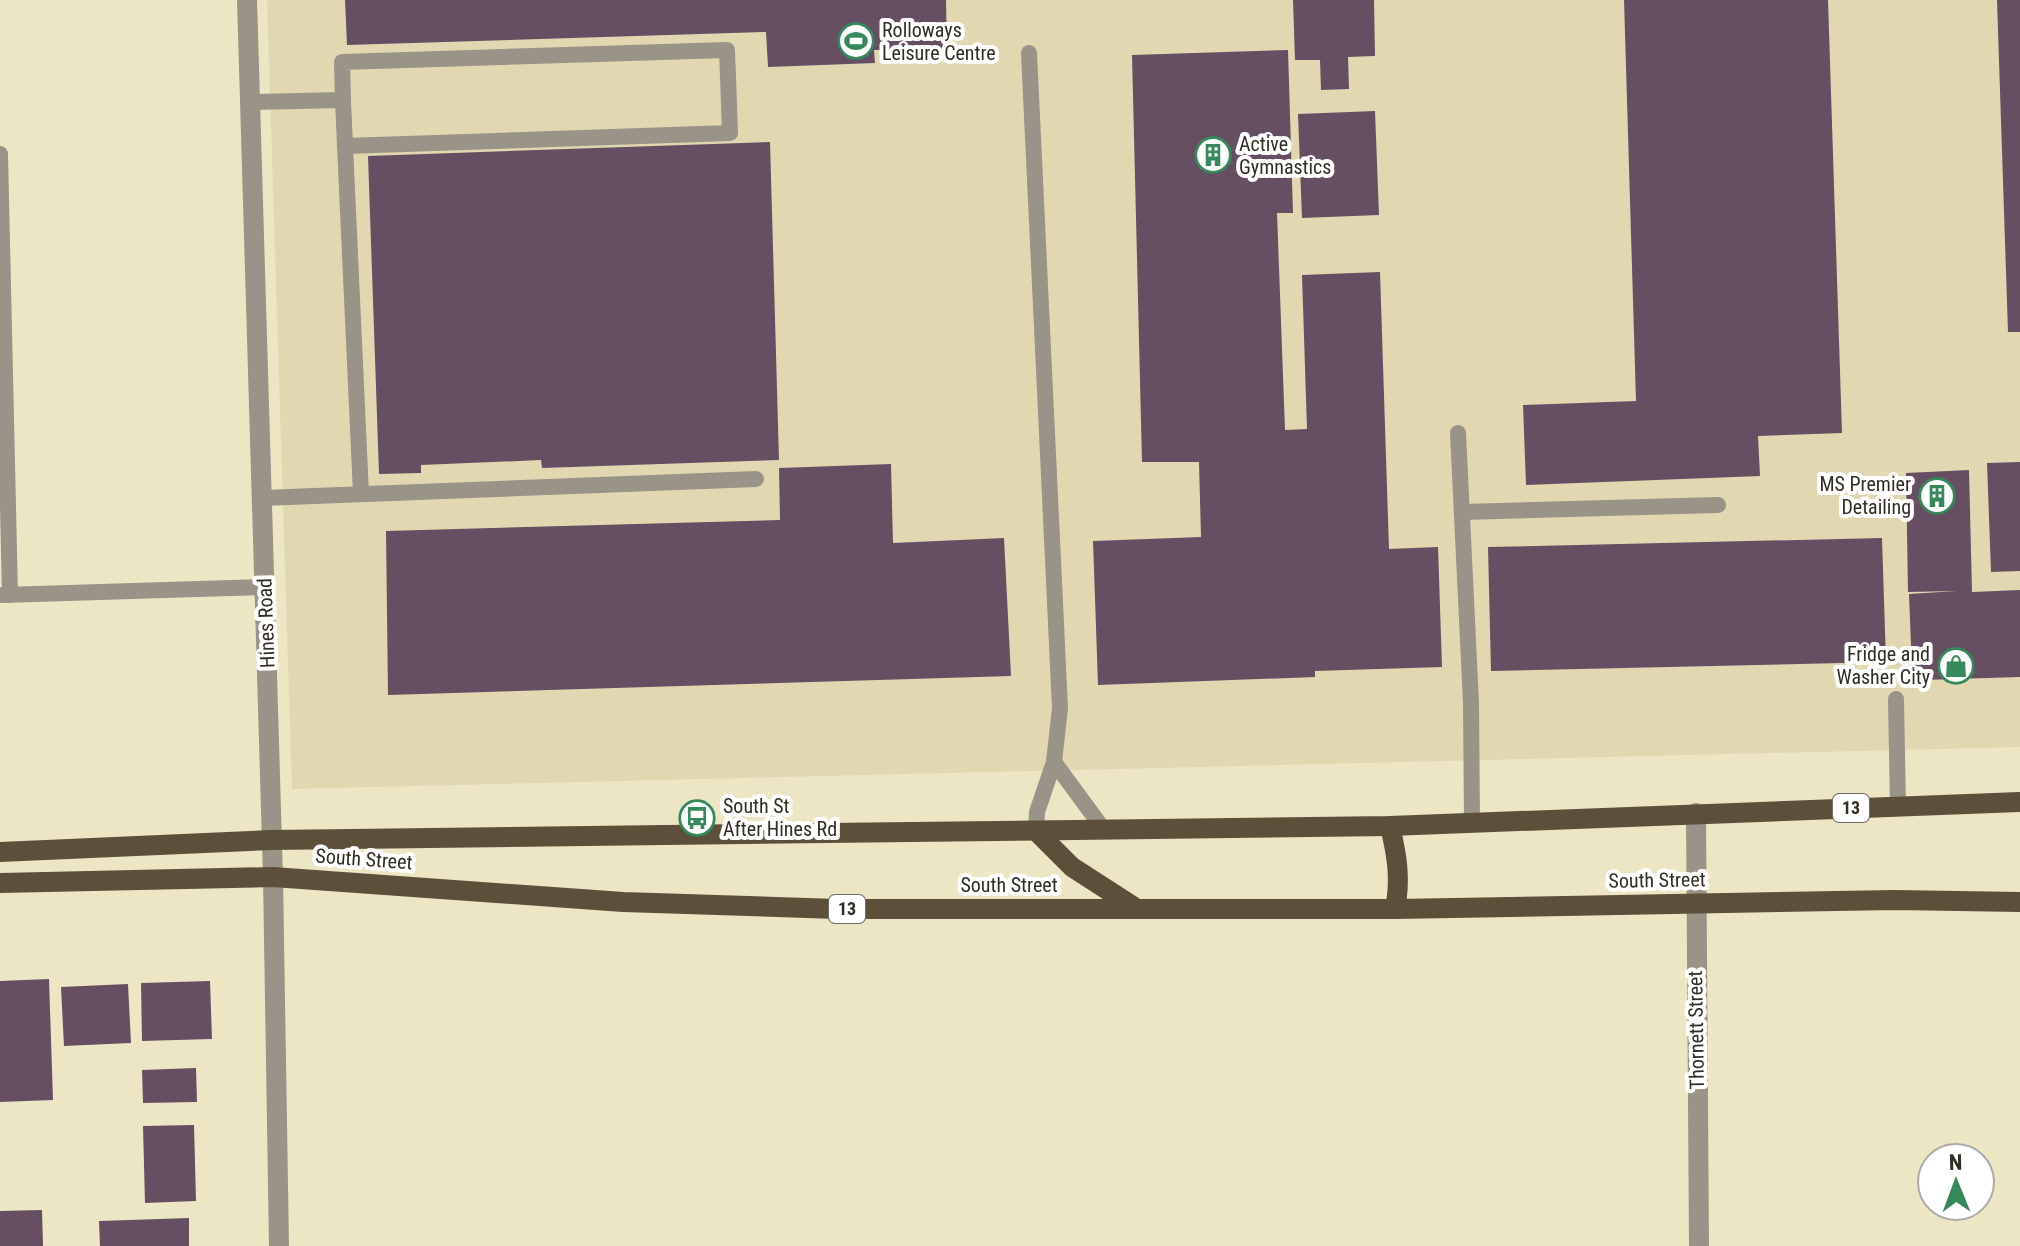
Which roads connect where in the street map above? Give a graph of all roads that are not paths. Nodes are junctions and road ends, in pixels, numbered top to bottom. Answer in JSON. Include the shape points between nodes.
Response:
{"nodes":[{"id":1,"x":247,"y":0,"type":"edge"},
{"id":2,"x":1029,"y":53,"type":"dead end"},
{"id":3,"x":343,"y":100,"type":"junction"},
{"id":4,"x":250,"y":102,"type":"junction"},
{"id":5,"x":345,"y":146,"type":"junction"},
{"id":6,"x":0,"y":154,"type":"edge"},
{"id":7,"x":1458,"y":433,"type":"dead end"},
{"id":8,"x":756,"y":479,"type":"dead end"},
{"id":9,"x":361,"y":494,"type":"junction"},
{"id":10,"x":262,"y":498,"type":"junction"},
{"id":11,"x":1718,"y":505,"type":"dead end"},
{"id":12,"x":1462,"y":512,"type":"junction"},
{"id":13,"x":265,"y":587,"type":"junction"},
{"id":14,"x":5,"y":595,"type":"edge"},
{"id":15,"x":1896,"y":699,"type":"dead end"},
{"id":16,"x":1054,"y":762,"type":"junction"},
{"id":17,"x":2020,"y":802,"type":"edge"},
{"id":18,"x":1898,"y":806,"type":"junction"},
{"id":19,"x":1696,"y":813,"type":"junction"},
{"id":20,"x":1472,"y":823,"type":"junction"},
{"id":21,"x":1390,"y":826,"type":"junction"},
{"id":22,"x":1104,"y":830,"type":"junction"},
{"id":23,"x":1036,"y":831,"type":"junction"},
{"id":24,"x":271,"y":840,"type":"junction"},
{"id":25,"x":0,"y":852,"type":"edge"},
{"id":26,"x":273,"y":877,"type":"junction"},
{"id":27,"x":0,"y":883,"type":"edge"},
{"id":28,"x":2020,"y":902,"type":"edge"},
{"id":29,"x":1695,"y":904,"type":"junction"},
{"id":30,"x":1137,"y":909,"type":"junction"},
{"id":31,"x":1395,"y":909,"type":"junction"},
{"id":32,"x":279,"y":1246,"type":"edge"},
{"id":33,"x":1699,"y":1246,"type":"edge"}],
"edges":[{"from":1,"to":4,"type":"street","name":"Hines Road"},
{"from":2,"to":16,"type":"lane","via":[[1060,708]]},
{"from":3,"to":4,"type":"lane"},
{"from":3,"to":5,"type":"lane"},
{"from":3,"to":5,"type":"lane","via":[[342,62],[727,50],[730,133]]},
{"from":4,"to":10,"type":"street","name":"Hines Road"},
{"from":5,"to":9,"type":"lane"},
{"from":6,"to":14,"type":"lane"},
{"from":7,"to":12,"type":"lane"},
{"from":8,"to":9,"type":"lane"},
{"from":9,"to":10,"type":"lane"},
{"from":10,"to":13,"type":"street","name":"Hines Road"},
{"from":11,"to":12,"type":"lane"},
{"from":12,"to":20,"type":"lane"},
{"from":13,"to":14,"type":"lane"},
{"from":13,"to":24,"type":"street","name":"Hines Road"},
{"from":15,"to":18,"type":"lane"},
{"from":16,"to":22,"type":"lane"},
{"from":16,"to":23,"type":"lane"},
{"from":17,"to":18,"type":"main road","name":"South Street","number":"13"},
{"from":18,"to":19,"type":"main road","name":"South Street","number":"13"},
{"from":19,"to":20,"type":"main road","name":"South Street","number":"13"},
{"from":19,"to":29,"type":"street","name":"Thornett Street"},
{"from":20,"to":21,"type":"main road","name":"South Street","number":"13"},
{"from":21,"to":22,"type":"main road","name":"South Street","number":"13"},
{"from":21,"to":31,"type":"main road","via":[[1399,863]]},
{"from":22,"to":23,"type":"main road","name":"South Street","number":"13"},
{"from":23,"to":24,"type":"main road","name":"South Street","number":"13"},
{"from":23,"to":30,"type":"main road","via":[[1072,867]]},
{"from":24,"to":25,"type":"main road","name":"South Street","number":"13"},
{"from":24,"to":26,"type":"street","name":"Hines Road"},
{"from":26,"to":27,"type":"main road","name":"South Street","number":"13"},
{"from":26,"to":30,"type":"main road","name":"South Street","number":"13","via":[[623,902],[837,909]]},
{"from":26,"to":32,"type":"street","name":"Hines Road"},
{"from":28,"to":29,"type":"main road","name":"South Street","number":"13"},
{"from":29,"to":31,"type":"main road","name":"South Street","number":"13"},
{"from":29,"to":33,"type":"street","name":"Thornett Street"},
{"from":30,"to":31,"type":"main road","name":"South Street","number":"13"}]}
